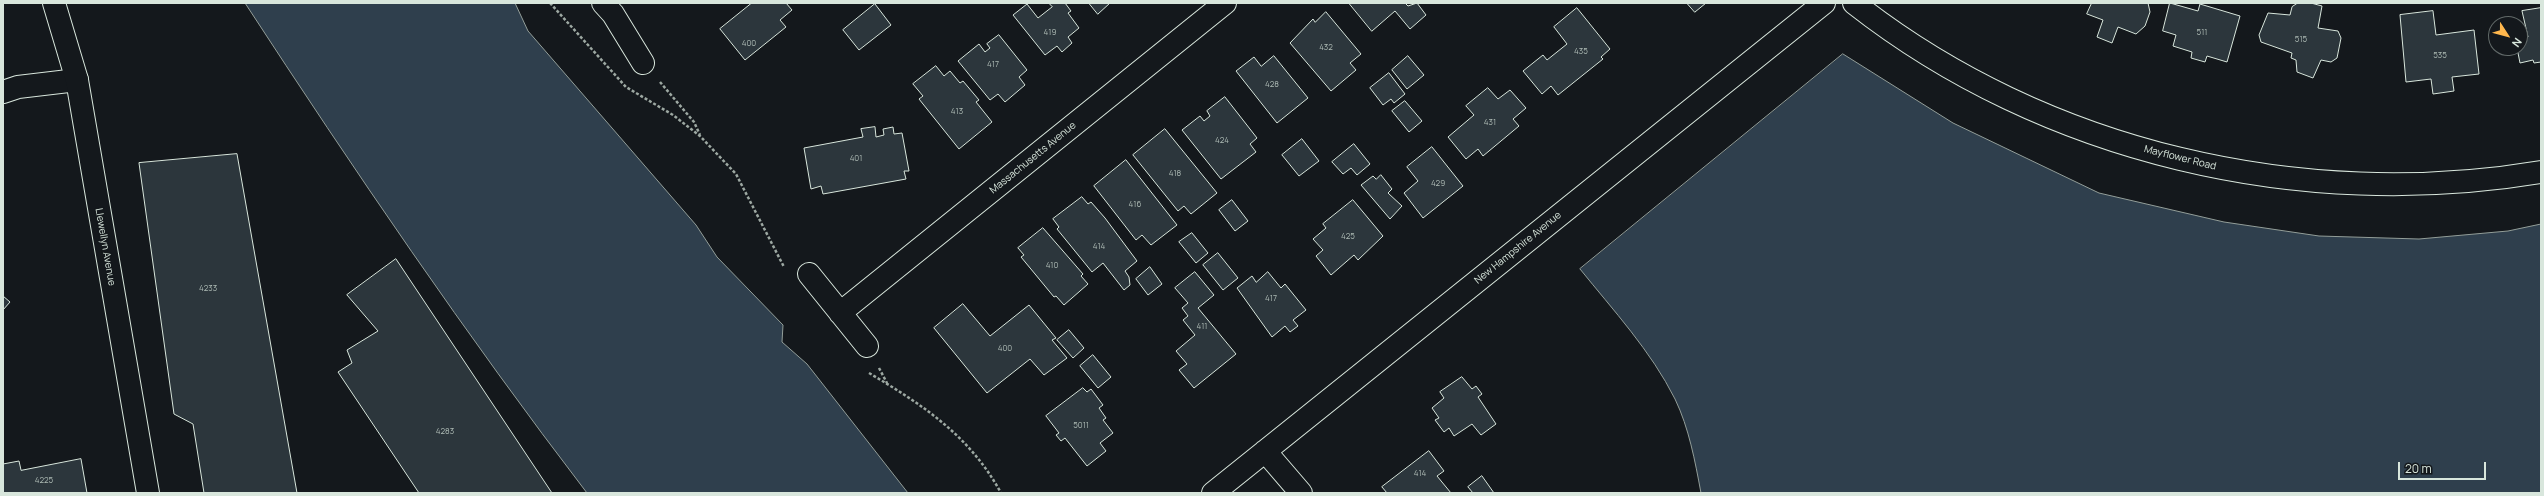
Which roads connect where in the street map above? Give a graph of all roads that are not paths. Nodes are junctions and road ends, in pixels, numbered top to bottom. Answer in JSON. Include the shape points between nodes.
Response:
{"nodes":[{"id":1,"x":54,"y":3,"type":"edge"},
{"id":2,"x":1225,"y":3,"type":"edge"},
{"id":3,"x":1824,"y":3,"type":"edge"},
{"id":4,"x":1854,"y":3,"type":"edge"},
{"id":5,"x":615,"y":7,"type":"edge"},
{"id":6,"x":643,"y":63,"type":"road end"},
{"id":7,"x":77,"y":80,"type":"junction"},
{"id":8,"x":3,"y":92,"type":"edge"},
{"id":9,"x":2541,"y":172,"type":"edge"},
{"id":10,"x":809,"y":274,"type":"dead end"},
{"id":11,"x":840,"y":313,"type":"junction"},
{"id":12,"x":867,"y":346,"type":"dead end"},
{"id":13,"x":1265,"y":450,"type":"junction"},
{"id":14,"x":148,"y":493,"type":"edge"},
{"id":15,"x":1213,"y":493,"type":"edge"},
{"id":16,"x":1301,"y":493,"type":"edge"}],
"edges":[{"from":1,"to":7,"type":"street","name":"Llewellyn Avenue"},
{"from":2,"to":11,"type":"street","name":"Massachusetts Avenue"},
{"from":3,"to":13,"type":"street","name":"New Hampshire Avenue"},
{"from":4,"to":9,"type":"street","name":"Mayflower Road","via":[[1883,26],[1940,63],[2021,104],[2095,134],[2171,157],[2252,174],[2352,184],[2436,184]]},
{"from":5,"to":6,"type":"street"},
{"from":7,"to":8,"type":"street","via":[[18,87]]},
{"from":7,"to":14,"type":"street","name":"Llewellyn Avenue"},
{"from":10,"to":11,"type":"street"},
{"from":11,"to":12,"type":"street"},
{"from":13,"to":15,"type":"street","name":"New Hampshire Avenue"},
{"from":13,"to":16,"type":"street"}]}
